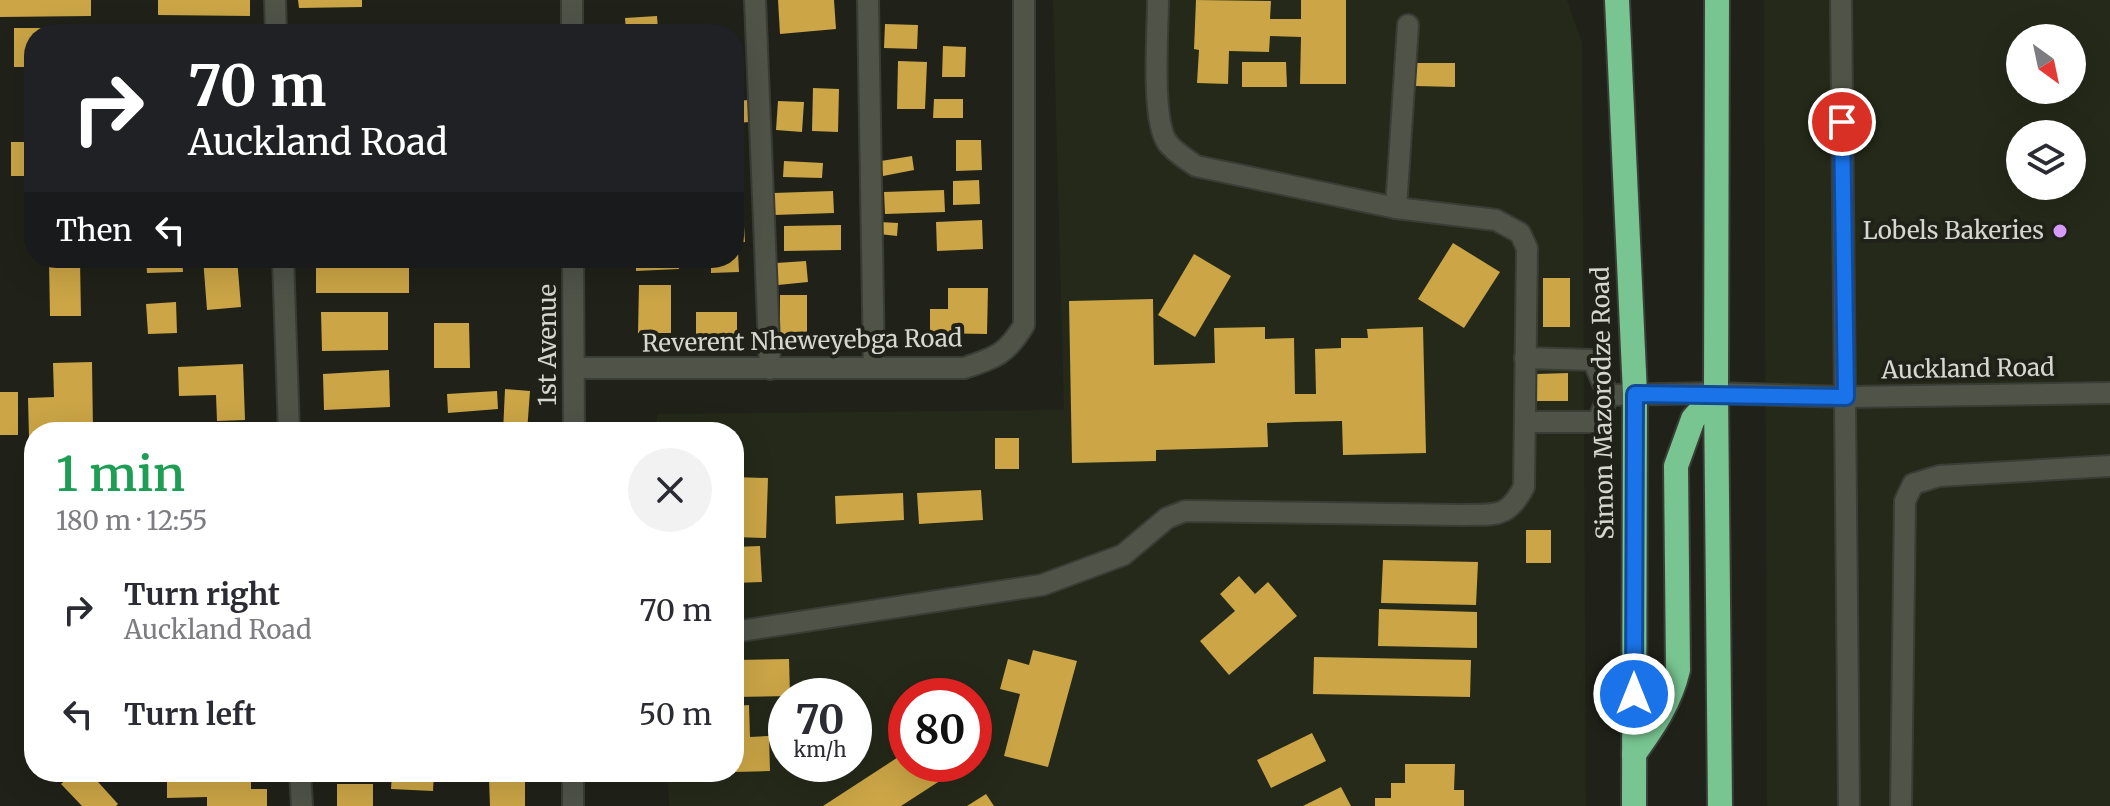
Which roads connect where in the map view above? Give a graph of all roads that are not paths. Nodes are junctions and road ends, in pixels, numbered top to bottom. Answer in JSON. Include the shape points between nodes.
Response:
{"nodes":[{"id":1,"x":275,"y":0,"type":"edge"},
{"id":2,"x":572,"y":0,"type":"edge"},
{"id":3,"x":755,"y":0,"type":"edge"},
{"id":4,"x":868,"y":0,"type":"edge"},
{"id":5,"x":1024,"y":0,"type":"edge"},
{"id":6,"x":1158,"y":0,"type":"edge"},
{"id":7,"x":1617,"y":0,"type":"edge"},
{"id":8,"x":1717,"y":0,"type":"edge"},
{"id":9,"x":1841,"y":0,"type":"edge"},
{"id":10,"x":276,"y":24,"type":"edge"},
{"id":11,"x":572,"y":24,"type":"edge"},
{"id":12,"x":1408,"y":25,"type":"dead end"},
{"id":13,"x":1396,"y":208,"type":"junction"},
{"id":14,"x":283,"y":268,"type":"edge"},
{"id":15,"x":573,"y":268,"type":"edge"},
{"id":16,"x":1525,"y":358,"type":"junction"},
{"id":17,"x":874,"y":367,"type":"junction"},
{"id":18,"x":574,"y":368,"type":"junction"},
{"id":19,"x":770,"y":369,"type":"junction"},
{"id":20,"x":1716,"y":393,"type":"junction"},
{"id":21,"x":2110,"y":393,"type":"edge"},
{"id":22,"x":1635,"y":394,"type":"junction"},
{"id":23,"x":1608,"y":395,"type":"junction"},
{"id":24,"x":1846,"y":397,"type":"junction"},
{"id":25,"x":289,"y":422,"type":"edge"},
{"id":26,"x":574,"y":422,"type":"edge"},
{"id":27,"x":1525,"y":422,"type":"junction"},
{"id":28,"x":2110,"y":466,"type":"edge"},
{"id":29,"x":744,"y":630,"type":"edge"},
{"id":30,"x":1634,"y":754,"type":"junction"},
{"id":31,"x":301,"y":782,"type":"edge"},
{"id":32,"x":573,"y":782,"type":"edge"},
{"id":33,"x":302,"y":806,"type":"edge"},
{"id":34,"x":573,"y":806,"type":"edge"},
{"id":35,"x":1634,"y":806,"type":"edge"},
{"id":36,"x":1720,"y":806,"type":"edge"},
{"id":37,"x":1849,"y":806,"type":"edge"},
{"id":38,"x":1901,"y":806,"type":"edge"}],
"edges":[{"from":1,"to":10,"type":"street"},
{"from":2,"to":11,"type":"street"},
{"from":3,"to":19,"type":"street"},
{"from":4,"to":17,"type":"street"},
{"from":5,"to":17,"type":"street","name":"Reverent Nheweyebga Road","via":[[1024,325],[1011,347],[964,368]]},
{"from":6,"to":13,"type":"street","via":[[1158,111],[1165,139],[1175,151],[1196,166]]},
{"from":7,"to":22,"type":"highway","name":"Simon Mazorodze Road"},
{"from":8,"to":20,"type":"highway"},
{"from":9,"to":24,"type":"street"},
{"from":12,"to":13,"type":"street"},
{"from":13,"to":16,"type":"street","via":[[1496,220],[1520,233],[1527,248]]},
{"from":14,"to":25,"type":"street"},
{"from":15,"to":18,"type":"street","name":"1st Avenue"},
{"from":16,"to":23,"type":"street","via":[[1593,360]]},
{"from":16,"to":27,"type":"street"},
{"from":17,"to":19,"type":"street","name":"Reverent Nheweyebga Road"},
{"from":18,"to":19,"type":"street","name":"Reverent Nheweyebga Road"},
{"from":18,"to":26,"type":"street","name":"1st Avenue"},
{"from":20,"to":22,"type":"street","name":"Auckland Road"},
{"from":20,"to":24,"type":"street","name":"Auckland Road"},
{"from":20,"to":30,"type":"highway","via":[[1693,419],[1676,466],[1678,670],[1662,715]]},
{"from":20,"to":36,"type":"highway"},
{"from":21,"to":24,"type":"street","name":"Auckland Road"},
{"from":22,"to":23,"type":"street","name":"Auckland Road"},
{"from":22,"to":30,"type":"highway","name":"Simon Mazorodze Road"},
{"from":23,"to":27,"type":"street","via":[[1598,422]]},
{"from":24,"to":37,"type":"street"},
{"from":27,"to":29,"type":"street","via":[[1524,487],[1514,506],[1495,514],[1185,511],[1167,518],[1123,555],[1042,585]]},
{"from":28,"to":38,"type":"street","via":[[1939,476],[1913,484],[1905,501]]},
{"from":30,"to":35,"type":"highway","name":"Simon Mazorodze Road"},
{"from":31,"to":33,"type":"street"},
{"from":32,"to":34,"type":"street"}]}
